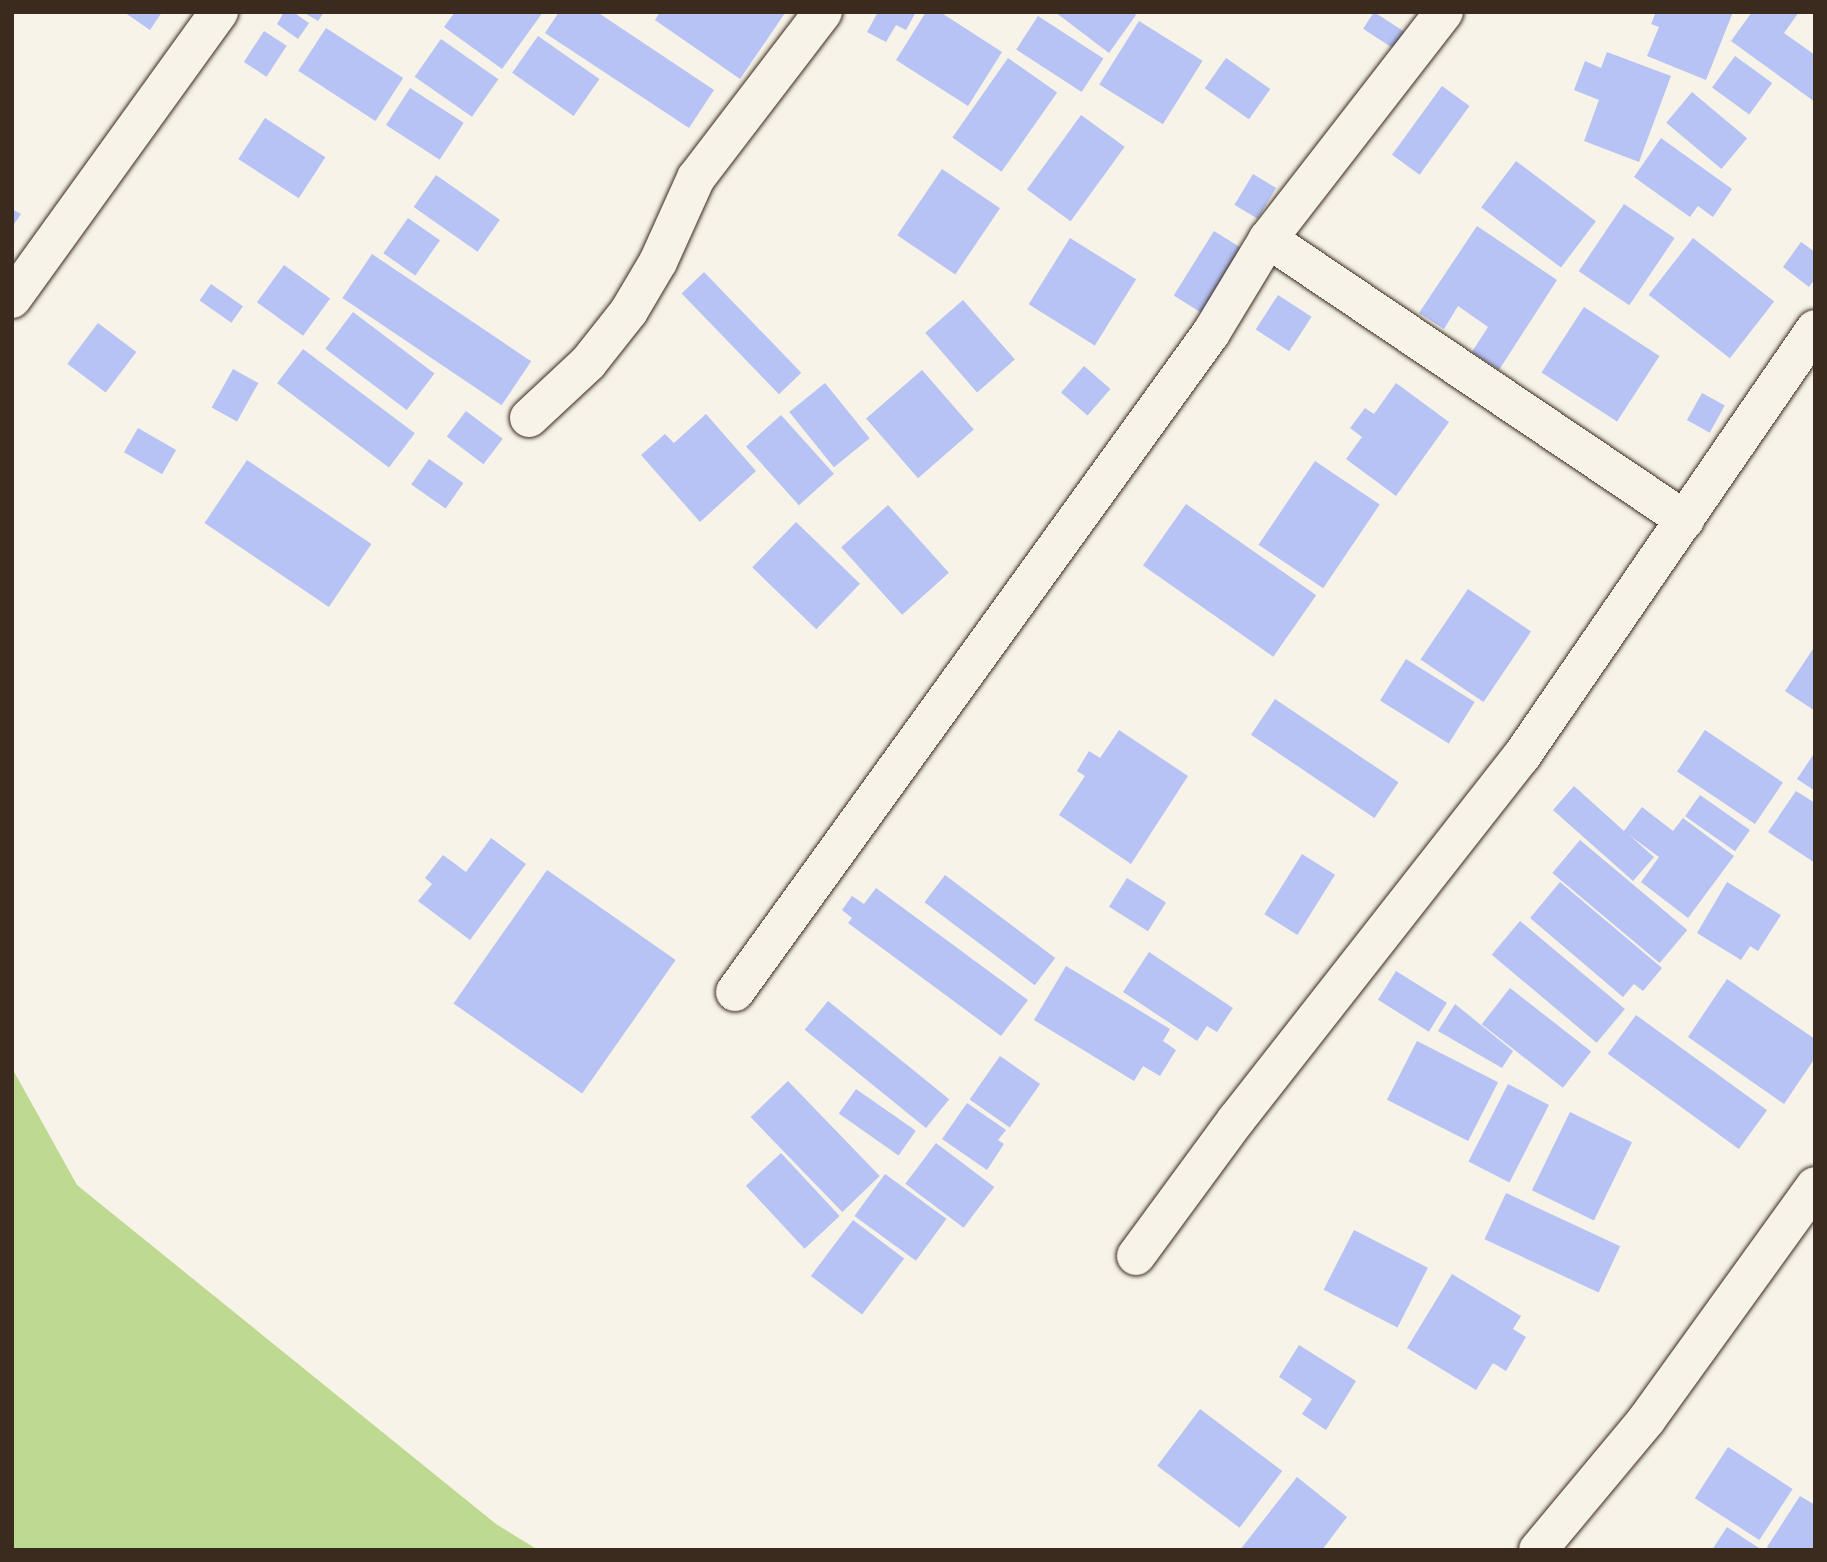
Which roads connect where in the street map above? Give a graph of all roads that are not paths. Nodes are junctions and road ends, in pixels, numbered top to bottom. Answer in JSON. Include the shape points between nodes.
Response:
{"nodes":[{"id":1,"x":219,"y":12,"type":"edge"},
{"id":2,"x":823,"y":12,"type":"edge"},
{"id":3,"x":1444,"y":12,"type":"edge"},
{"id":4,"x":1268,"y":239,"type":"junction"},
{"id":5,"x":12,"y":299,"type":"edge"},
{"id":6,"x":1815,"y":329,"type":"edge"},
{"id":7,"x":529,"y":418,"type":"dead end"},
{"id":8,"x":1685,"y":520,"type":"junction"},
{"id":9,"x":735,"y":992,"type":"dead end"},
{"id":10,"x":1815,"y":1186,"type":"edge"},
{"id":11,"x":1136,"y":1256,"type":"dead end"},
{"id":12,"x":1538,"y":1550,"type":"edge"}],
"edges":[{"from":1,"to":5,"type":"street"},
{"from":2,"to":7,"type":"street","via":[[696,178],[658,262],[629,311],[588,363]]},
{"from":3,"to":4,"type":"street"},
{"from":4,"to":8,"type":"street"},
{"from":4,"to":9,"type":"street","via":[[1210,333]]},
{"from":6,"to":8,"type":"street"},
{"from":8,"to":11,"type":"street","via":[[1521,757],[1236,1120]]},
{"from":10,"to":12,"type":"street","via":[[1647,1419]]}]}
